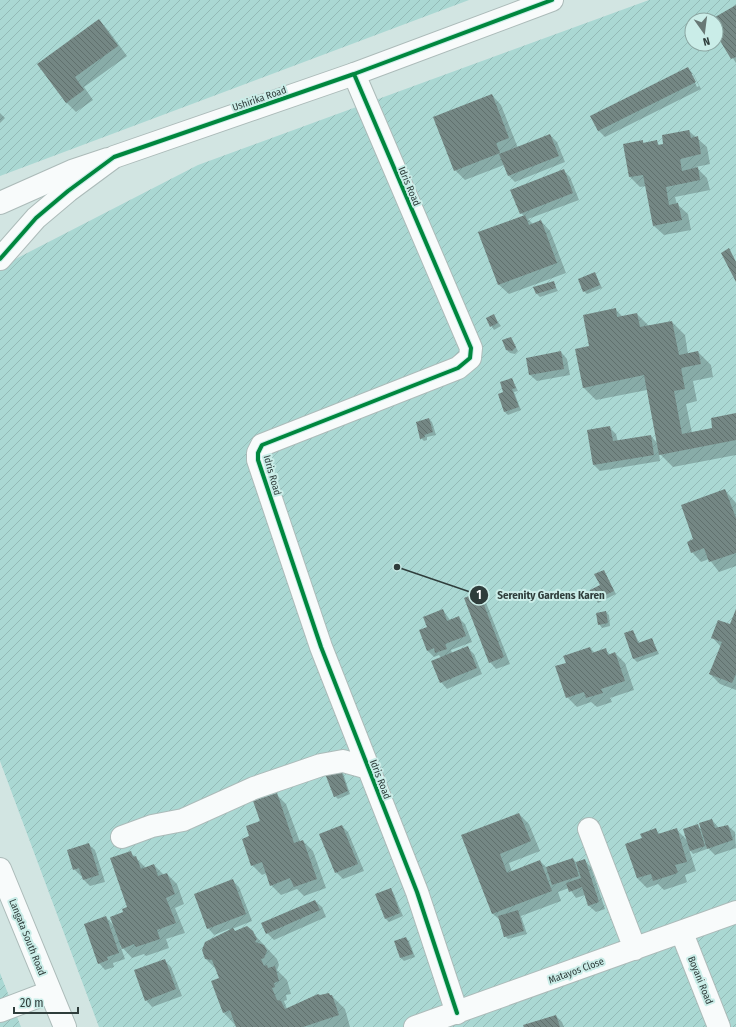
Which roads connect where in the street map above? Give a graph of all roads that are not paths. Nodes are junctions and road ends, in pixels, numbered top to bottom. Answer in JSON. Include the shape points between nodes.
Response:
{"nodes":[{"id":1,"x":552,"y":0,"type":"edge"},
{"id":2,"x":354,"y":74,"type":"junction"},
{"id":3,"x":114,"y":157,"type":"junction"},
{"id":4,"x":0,"y":204,"type":"edge"},
{"id":5,"x":0,"y":259,"type":"edge"},
{"id":6,"x":368,"y":768,"type":"junction"},
{"id":7,"x":589,"y":829,"type":"dead end"},
{"id":8,"x":122,"y":837,"type":"dead end"},
{"id":9,"x":0,"y":869,"type":"edge"},
{"id":10,"x":736,"y":912,"type":"edge"},
{"id":11,"x":682,"y":933,"type":"junction"},
{"id":12,"x":635,"y":949,"type":"junction"},
{"id":13,"x":50,"y":992,"type":"junction"},
{"id":14,"x":0,"y":1011,"type":"edge"},
{"id":15,"x":457,"y":1013,"type":"junction"},
{"id":16,"x":65,"y":1027,"type":"edge"},
{"id":17,"x":415,"y":1027,"type":"edge"},
{"id":18,"x":719,"y":1027,"type":"edge"}],
"edges":[{"from":1,"to":2,"type":"street","name":"Ushirika Road"},
{"from":2,"to":3,"type":"street","name":"Ushirika Road"},
{"from":2,"to":6,"type":"street","name":"Idris Road","via":[[471,348],[470,358],[458,368],[262,445],[258,453],[258,460],[318,640]]},
{"from":3,"to":4,"type":"street","via":[[72,171]]},
{"from":3,"to":5,"type":"street","name":"Ushirika Road","via":[[36,218]]},
{"from":6,"to":8,"type":"street","via":[[343,761],[321,765],[254,788],[183,820],[152,826]]},
{"from":6,"to":15,"type":"street","name":"Idris Road","via":[[417,892]]},
{"from":7,"to":12,"type":"street"},
{"from":9,"to":13,"type":"street","name":"Langata South Road"},
{"from":10,"to":11,"type":"street","name":"Matayos Close"},
{"from":11,"to":12,"type":"street","name":"Matayos Close"},
{"from":11,"to":18,"type":"street","name":"Boyani Road"},
{"from":12,"to":15,"type":"street","name":"Matayos Close"},
{"from":13,"to":14,"type":"street"},
{"from":13,"to":16,"type":"street","name":"Langata South Road"},
{"from":15,"to":17,"type":"street","name":"Matayos Close"}]}
